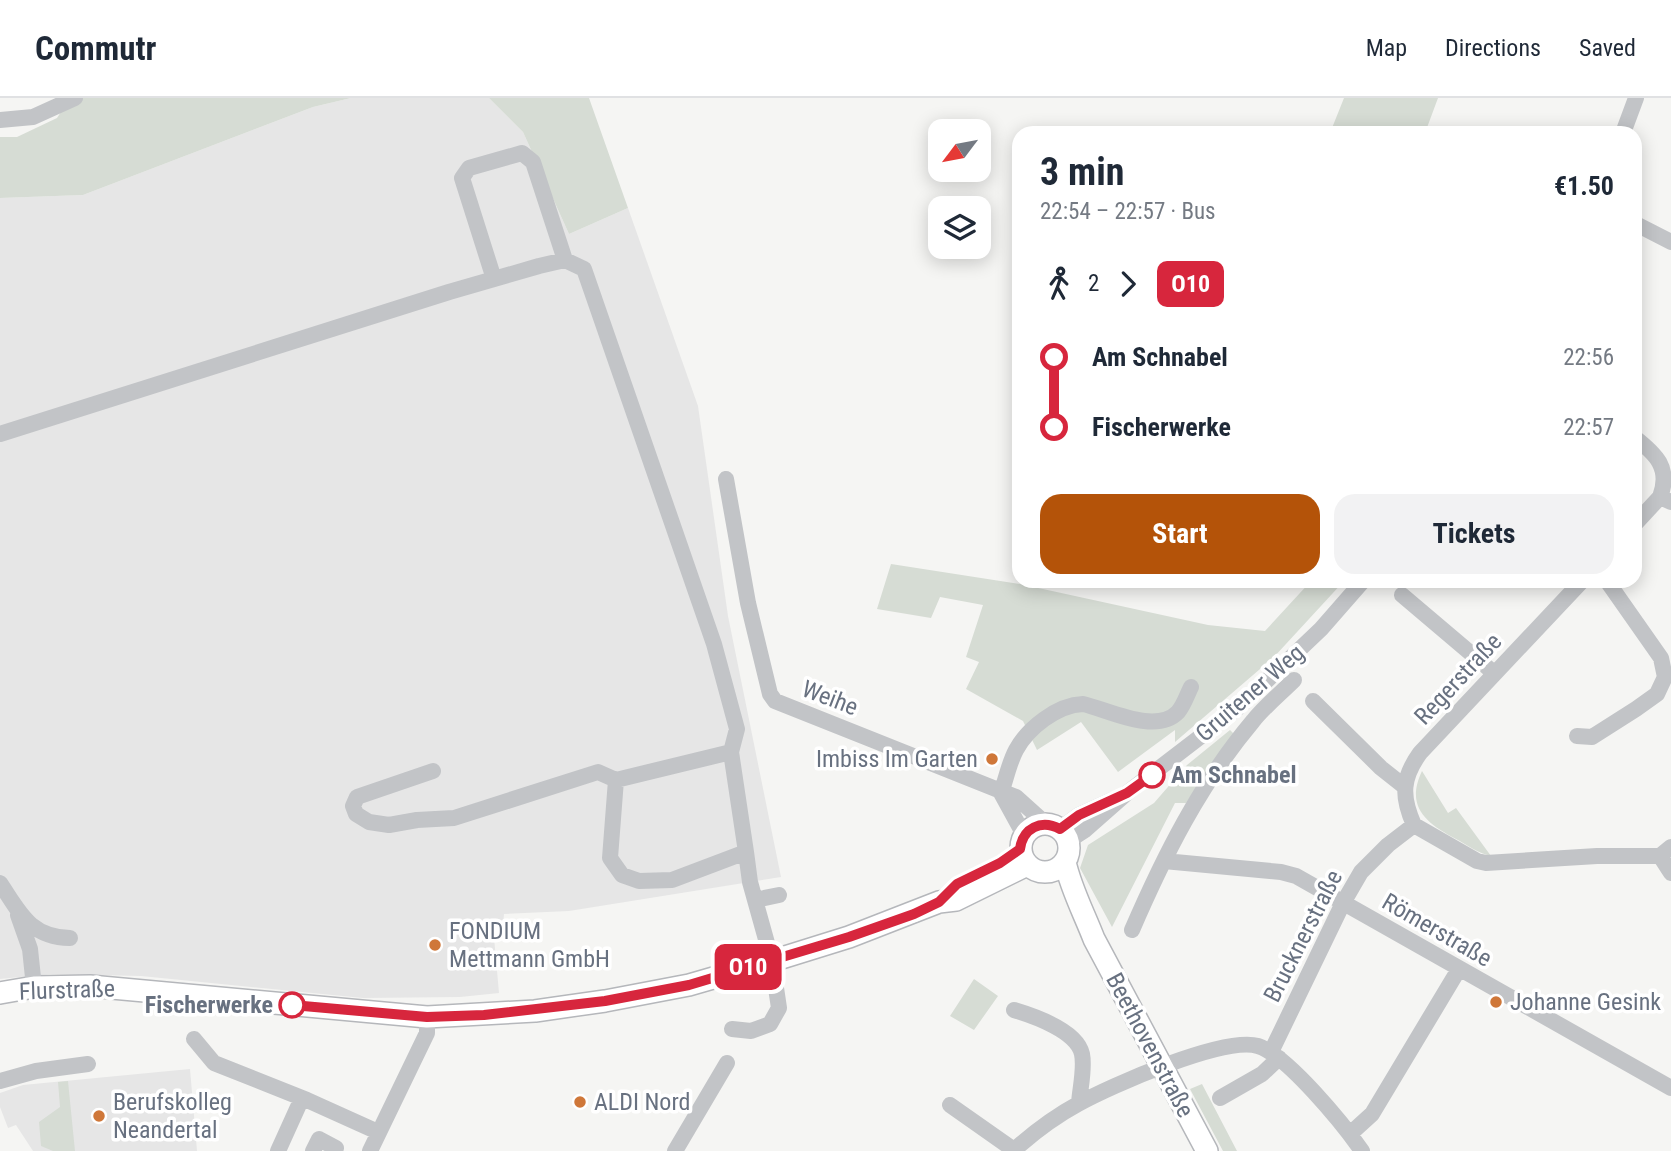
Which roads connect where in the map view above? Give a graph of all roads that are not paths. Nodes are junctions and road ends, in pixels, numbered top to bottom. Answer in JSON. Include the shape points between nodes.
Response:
{"nodes":[{"id":1,"x":75,"y":98,"type":"edge"},
{"id":2,"x":1636,"y":98,"type":"edge"},
{"id":3,"x":0,"y":120,"type":"edge"},
{"id":4,"x":1626,"y":126,"type":"edge"},
{"id":5,"x":1642,"y":227,"type":"edge"},
{"id":6,"x":1671,"y":242,"type":"edge"},
{"id":7,"x":565,"y":260,"type":"junction"},
{"id":8,"x":494,"y":279,"type":"junction"},
{"id":9,"x":0,"y":435,"type":"edge"},
{"id":10,"x":1642,"y":443,"type":"edge"},
{"id":11,"x":726,"y":480,"type":"dead end"},
{"id":12,"x":1666,"y":500,"type":"edge"},
{"id":13,"x":1642,"y":519,"type":"edge"},
{"id":14,"x":1357,"y":588,"type":"edge"},
{"id":15,"x":1575,"y":588,"type":"edge"},
{"id":16,"x":1612,"y":588,"type":"edge"},
{"id":17,"x":1402,"y":595,"type":"dead end"},
{"id":18,"x":1494,"y":673,"type":"junction"},
{"id":19,"x":1294,"y":680,"type":"dead end"},
{"id":20,"x":1191,"y":687,"type":"dead end"},
{"id":21,"x":1313,"y":701,"type":"dead end"},
{"id":22,"x":1577,"y":736,"type":"dead end"},
{"id":23,"x":731,"y":752,"type":"junction"},
{"id":24,"x":433,"y":771,"type":"dead end"},
{"id":25,"x":616,"y":780,"type":"junction"},
{"id":26,"x":1405,"y":787,"type":"junction"},
{"id":27,"x":1001,"y":793,"type":"junction"},
{"id":28,"x":1413,"y":825,"type":"junction"},
{"id":29,"x":1060,"y":839,"type":"junction"},
{"id":30,"x":1666,"y":851,"type":"edge"},
{"id":31,"x":746,"y":852,"type":"junction"},
{"id":32,"x":1029,"y":856,"type":"junction"},
{"id":33,"x":1164,"y":861,"type":"junction"},
{"id":34,"x":1671,"y":873,"type":"edge"},
{"id":35,"x":0,"y":883,"type":"edge"},
{"id":36,"x":779,"y":895,"type":"dead end"},
{"id":37,"x":755,"y":900,"type":"junction"},
{"id":38,"x":1343,"y":902,"type":"junction"},
{"id":39,"x":14,"y":904,"type":"junction"},
{"id":40,"x":1132,"y":930,"type":"dead end"},
{"id":41,"x":70,"y":938,"type":"dead end"},
{"id":42,"x":1094,"y":939,"type":"junction"},
{"id":43,"x":772,"y":961,"type":"junction"},
{"id":44,"x":1459,"y":969,"type":"junction"},
{"id":45,"x":34,"y":987,"type":"junction"},
{"id":46,"x":0,"y":993,"type":"edge"},
{"id":47,"x":1014,"y":1010,"type":"dead end"},
{"id":48,"x":427,"y":1017,"type":"junction"},
{"id":49,"x":732,"y":1029,"type":"dead end"},
{"id":50,"x":194,"y":1039,"type":"dead end"},
{"id":51,"x":1275,"y":1055,"type":"junction"},
{"id":52,"x":727,"y":1063,"type":"dead end"},
{"id":53,"x":88,"y":1064,"type":"dead end"},
{"id":54,"x":1163,"y":1067,"type":"junction"},
{"id":55,"x":0,"y":1081,"type":"edge"},
{"id":56,"x":1671,"y":1088,"type":"edge"},
{"id":57,"x":307,"y":1097,"type":"junction"},
{"id":58,"x":1220,"y":1098,"type":"dead end"},
{"id":59,"x":1079,"y":1103,"type":"junction"},
{"id":60,"x":950,"y":1105,"type":"dead end"},
{"id":61,"x":383,"y":1132,"type":"junction"},
{"id":62,"x":1350,"y":1134,"type":"junction"},
{"id":63,"x":1014,"y":1150,"type":"edge"},
{"id":64,"x":278,"y":1151,"type":"edge"},
{"id":65,"x":313,"y":1151,"type":"edge"},
{"id":66,"x":335,"y":1151,"type":"edge"},
{"id":67,"x":370,"y":1151,"type":"edge"},
{"id":68,"x":675,"y":1151,"type":"edge"},
{"id":69,"x":1206,"y":1151,"type":"edge"},
{"id":70,"x":1362,"y":1151,"type":"edge"}],
"edges":[{"from":1,"to":3,"type":"street","via":[[33,117]]},
{"from":2,"to":4,"type":"street"},
{"from":5,"to":6,"type":"street"},
{"from":7,"to":8,"type":"street"},
{"from":7,"to":8,"type":"street","via":[[533,162],[522,153],[469,168],[462,177]]},
{"from":7,"to":23,"type":"street","via":[[584,269],[714,644],[737,729]]},
{"from":8,"to":9,"type":"street"},
{"from":10,"to":12,"type":"street","via":[[1668,469]]},
{"from":11,"to":27,"type":"street","name":"Weihe","via":[[770,694],[781,704],[905,760]]},
{"from":12,"to":13,"type":"street"},
{"from":14,"to":29,"type":"street","name":"Gruitener Weg","via":[[1244,702],[1085,831]]},
{"from":15,"to":18,"type":"street","name":"Regerstraße"},
{"from":16,"to":22,"type":"street","via":[[1661,658],[1665,677],[1661,689],[1644,704],[1592,737]]},
{"from":17,"to":18,"type":"street"},
{"from":18,"to":26,"type":"street","name":"Regerstraße","via":[[1420,753]]},
{"from":19,"to":33,"type":"street","via":[[1254,720],[1215,771]]},
{"from":20,"to":27,"type":"street","via":[[1177,712],[1155,723],[1083,704],[1056,712],[1016,750]]},
{"from":21,"to":26,"type":"street"},
{"from":23,"to":25,"type":"street"},
{"from":23,"to":31,"type":"street"},
{"from":24,"to":25,"type":"street","via":[[357,797],[356,814],[389,825],[454,818],[598,772]]},
{"from":25,"to":31,"type":"street","via":[[610,858],[622,875],[639,881],[672,880]]},
{"from":26,"to":28,"type":"street"},
{"from":27,"to":29,"type":"street","name":"Weihe","via":[[1016,797]]},
{"from":27,"to":32,"type":"street"},
{"from":28,"to":30,"type":"street","via":[[1481,862]]},
{"from":28,"to":38,"type":"street","name":"Brucknerstraße","via":[[1372,860]]},
{"from":29,"to":32,"type":"main road","via":[[1033,827]]},
{"from":29,"to":32,"type":"main road","via":[[1055,871]]},
{"from":29,"to":42,"type":"main road","name":"Beethovenstraße","via":[[1070,887]]},
{"from":30,"to":34,"type":"street"},
{"from":31,"to":37,"type":"street"},
{"from":32,"to":42,"type":"main road","name":"Beethovenstraße"},
{"from":32,"to":43,"type":"main road","name":"Flurstraße","via":[[1000,863],[957,884],[939,902],[914,914]]},
{"from":33,"to":38,"type":"street","name":"Römerstraße","via":[[1281,872]]},
{"from":33,"to":40,"type":"street"},
{"from":35,"to":39,"type":"street"},
{"from":36,"to":37,"type":"street"},
{"from":37,"to":43,"type":"street"},
{"from":38,"to":44,"type":"street","name":"Römerstraße"},
{"from":38,"to":51,"type":"street","name":"Brucknerstraße"},
{"from":39,"to":41,"type":"street","via":[[47,936]]},
{"from":39,"to":45,"type":"street","via":[[30,949]]},
{"from":42,"to":54,"type":"main road","name":"Beethovenstraße"},
{"from":43,"to":48,"type":"main road","name":"Flurstraße","via":[[689,985],[605,1001]]},
{"from":43,"to":49,"type":"street","via":[[781,994],[774,1026]]},
{"from":44,"to":56,"type":"street","name":"Römerstraße"},
{"from":44,"to":62,"type":"street","via":[[1372,1114]]},
{"from":45,"to":46,"type":"main road","name":"Flurstraße"},
{"from":45,"to":48,"type":"main road","name":"Flurstraße","via":[[104,987]]},
{"from":47,"to":59,"type":"street","via":[[1058,1029],[1080,1048]]},
{"from":48,"to":61,"type":"street","via":[[427,1033]]},
{"from":50,"to":57,"type":"street","via":[[215,1063]]},
{"from":51,"to":54,"type":"street","via":[[1248,1044],[1233,1045]]},
{"from":51,"to":58,"type":"street","via":[[1262,1074]]},
{"from":51,"to":62,"type":"street"},
{"from":52,"to":68,"type":"street"},
{"from":53,"to":55,"type":"street"},
{"from":54,"to":59,"type":"street"},
{"from":54,"to":69,"type":"main road","name":"Beethovenstraße"},
{"from":57,"to":61,"type":"street"},
{"from":57,"to":64,"type":"street"},
{"from":59,"to":63,"type":"street"},
{"from":60,"to":63,"type":"street"},
{"from":61,"to":67,"type":"street"},
{"from":62,"to":70,"type":"street"},
{"from":65,"to":66,"type":"street","via":[[318,1139],[337,1148]]}]}
